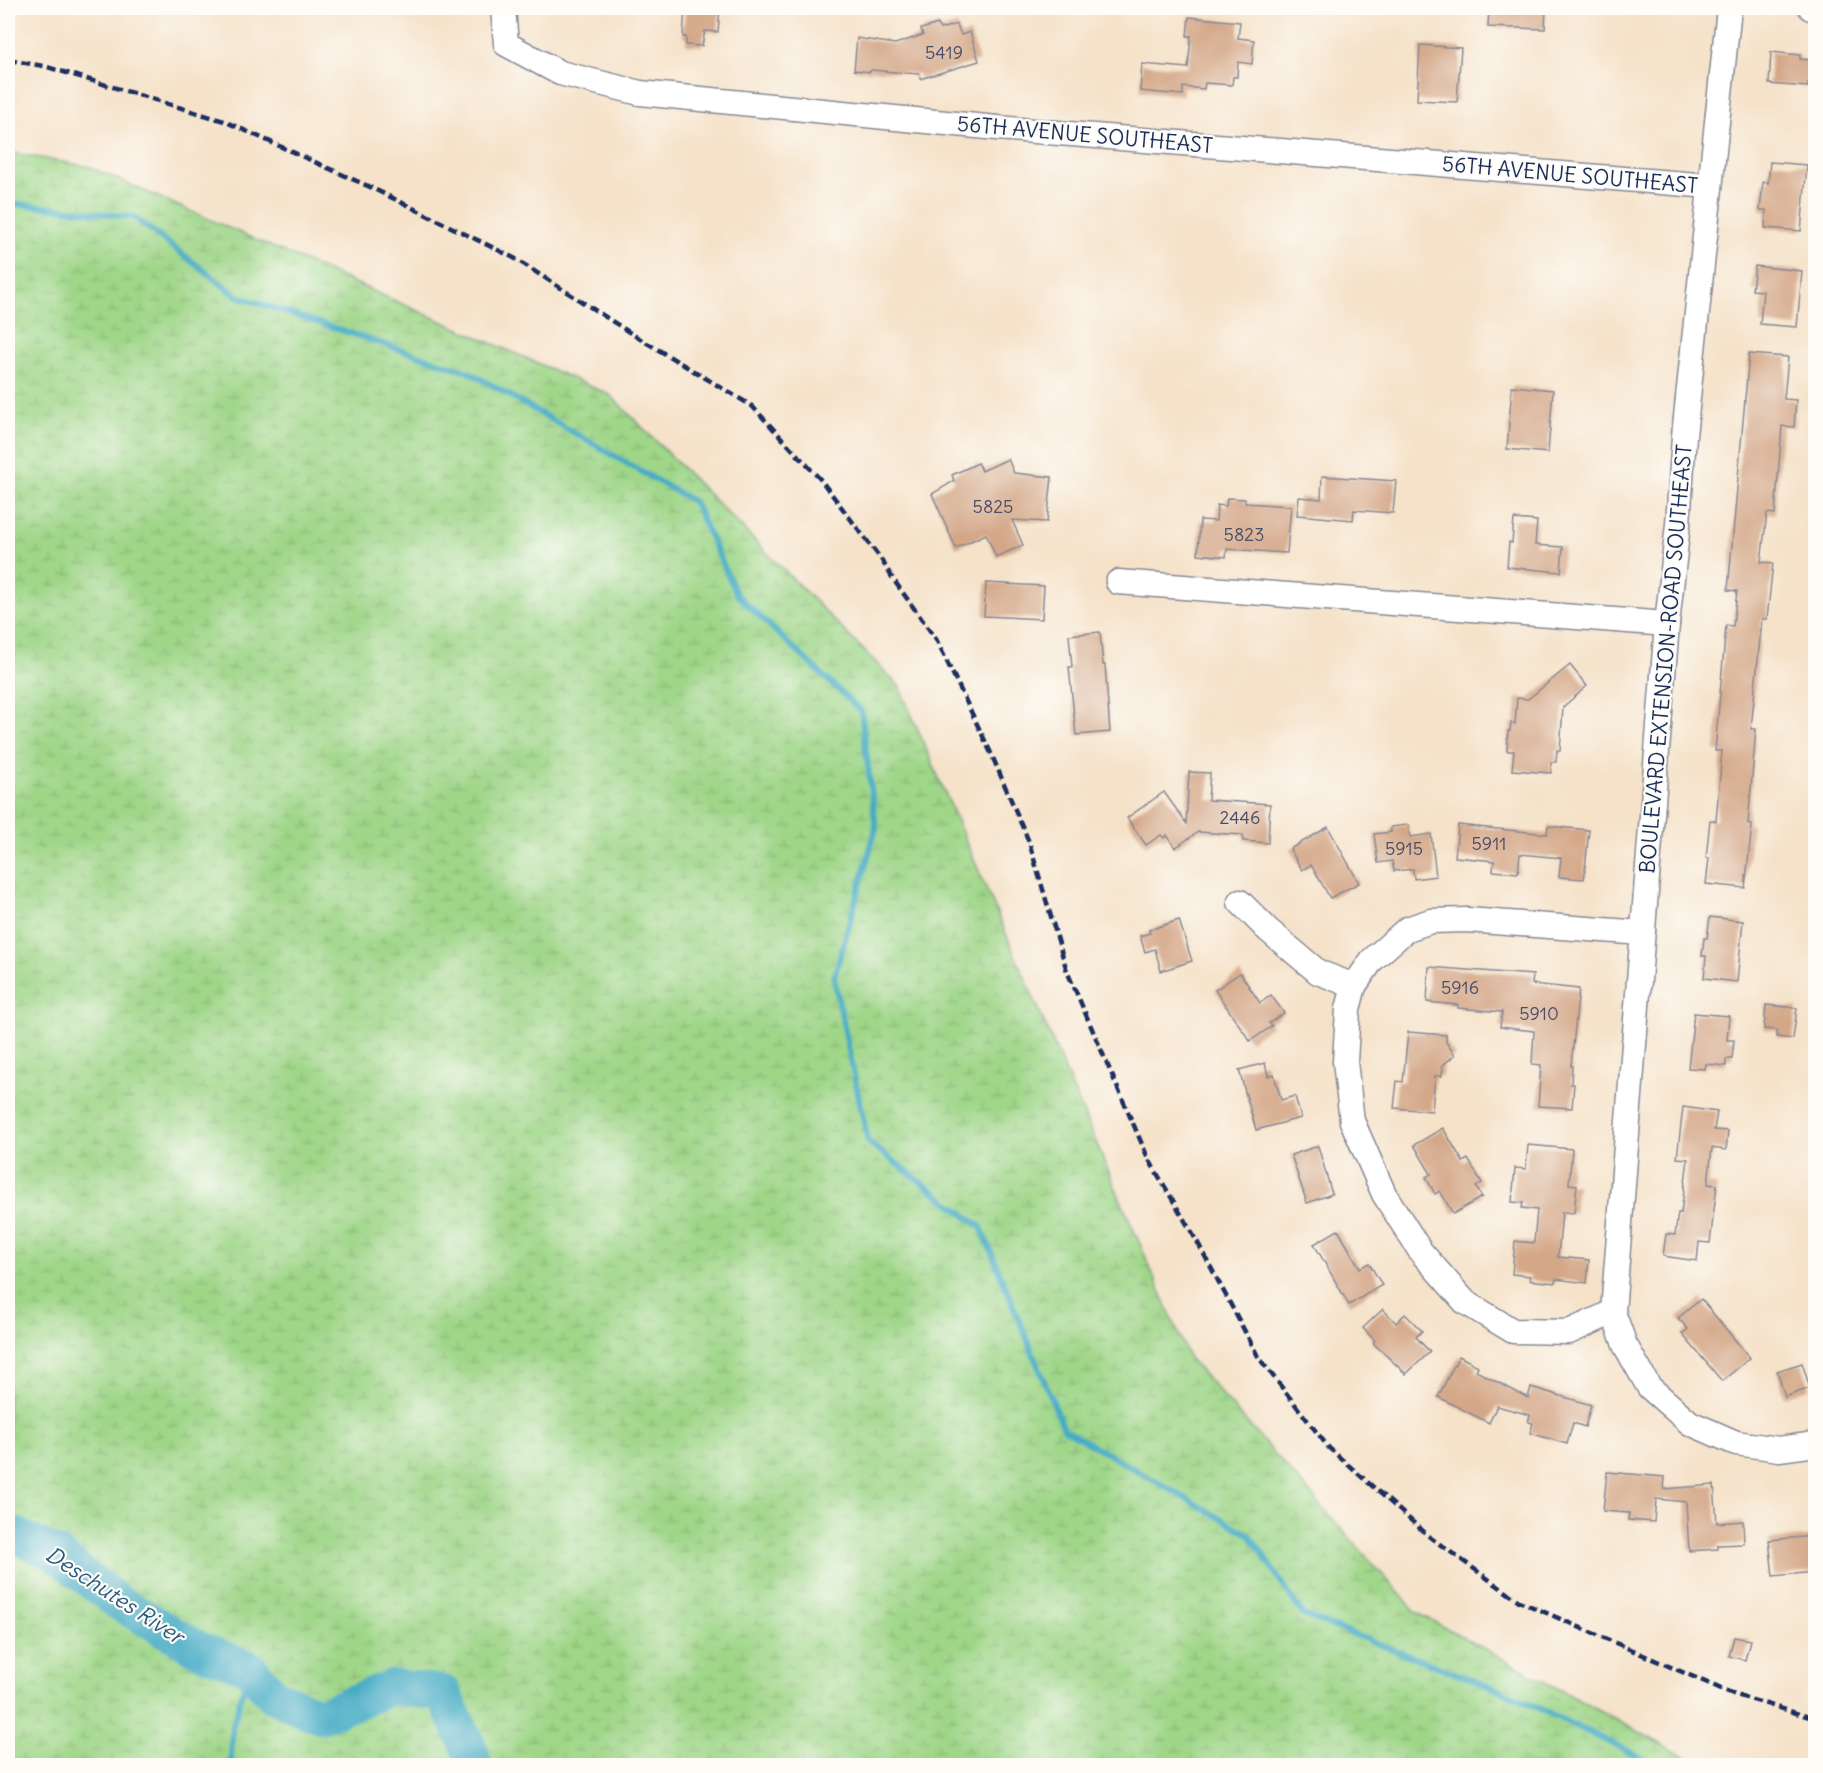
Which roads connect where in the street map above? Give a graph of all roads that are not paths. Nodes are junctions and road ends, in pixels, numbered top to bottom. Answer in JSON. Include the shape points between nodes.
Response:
{"nodes":[{"id":1,"x":503,"y":8,"type":"edge"},
{"id":2,"x":1730,"y":8,"type":"edge"},
{"id":3,"x":1811,"y":8,"type":"edge"},
{"id":4,"x":1815,"y":8,"type":"edge"},
{"id":5,"x":1710,"y":186,"type":"junction"},
{"id":6,"x":1118,"y":582,"type":"dead end"},
{"id":7,"x":1667,"y":624,"type":"junction"},
{"id":8,"x":1240,"y":902,"type":"dead end"},
{"id":9,"x":1643,"y":933,"type":"junction"},
{"id":10,"x":1354,"y":986,"type":"junction"},
{"id":11,"x":1613,"y":1312,"type":"junction"},
{"id":12,"x":1815,"y":1444,"type":"edge"}],
"edges":[{"from":1,"to":5,"type":"street","name":"56TH AVENUE SOUTHEAST","via":[[506,44],[560,73],[640,93],[1008,129]]},
{"from":2,"to":5,"type":"street","name":"BOULEVARD EXTENSION-ROAD SOUTHEAST"},
{"from":3,"to":4,"type":"street"},
{"from":5,"to":7,"type":"street","name":"BOULEVARD EXTENSION-ROAD SOUTHEAST"},
{"from":6,"to":7,"type":"street"},
{"from":7,"to":9,"type":"street","name":"BOULEVARD EXTENSION-ROAD SOUTHEAST"},
{"from":8,"to":10,"type":"street","via":[[1318,972]]},
{"from":9,"to":10,"type":"street","via":[[1467,920],[1431,921],[1407,929],[1372,960]]},
{"from":9,"to":11,"type":"street","name":"BOULEVARD EXTENSION-ROAD SOUTHEAST"},
{"from":10,"to":11,"type":"street","via":[[1347,1009],[1345,1062],[1352,1121],[1384,1194],[1421,1252],[1465,1302],[1513,1331],[1569,1332]]},
{"from":11,"to":12,"type":"street","via":[[1625,1345],[1649,1387],[1690,1423],[1736,1443],[1779,1449]]}]}
